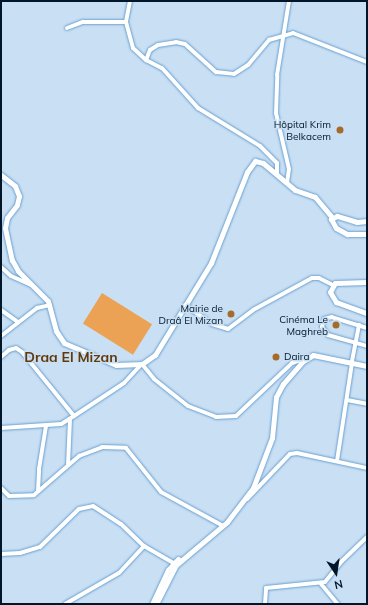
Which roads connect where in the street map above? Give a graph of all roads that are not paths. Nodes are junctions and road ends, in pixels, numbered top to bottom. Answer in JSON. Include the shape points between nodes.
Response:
{"nodes":[{"id":1,"x":130,"y":1,"type":"edge"},
{"id":2,"x":290,"y":1,"type":"edge"},
{"id":3,"x":126,"y":22,"type":"junction"},
{"id":4,"x":67,"y":28,"type":"dead end"},
{"id":5,"x":283,"y":34,"type":"junction"},
{"id":6,"x":146,"y":60,"type":"junction"},
{"id":7,"x":367,"y":62,"type":"edge"},
{"id":8,"x":277,"y":174,"type":"junction"},
{"id":9,"x":1,"y":175,"type":"edge"},
{"id":10,"x":287,"y":183,"type":"junction"},
{"id":11,"x":332,"y":217,"type":"junction"},
{"id":12,"x":367,"y":221,"type":"edge"},
{"id":13,"x":367,"y":234,"type":"edge"},
{"id":14,"x":1,"y":267,"type":"edge"},
{"id":15,"x":367,"y":282,"type":"edge"},
{"id":16,"x":333,"y":285,"type":"junction"},
{"id":17,"x":34,"y":286,"type":"junction"},
{"id":18,"x":50,"y":305,"type":"junction"},
{"id":19,"x":185,"y":305,"type":"junction"},
{"id":20,"x":1,"y":310,"type":"edge"},
{"id":21,"x":367,"y":313,"type":"edge"},
{"id":22,"x":18,"y":322,"type":"junction"},
{"id":23,"x":359,"y":325,"type":"junction"},
{"id":24,"x":367,"y":328,"type":"edge"},
{"id":25,"x":1,"y":336,"type":"edge"},
{"id":26,"x":356,"y":343,"type":"junction"},
{"id":27,"x":367,"y":346,"type":"edge"},
{"id":28,"x":1,"y":357,"type":"edge"},
{"id":29,"x":306,"y":358,"type":"junction"},
{"id":30,"x":352,"y":362,"type":"junction"},
{"id":31,"x":142,"y":364,"type":"junction"},
{"id":32,"x":367,"y":366,"type":"edge"},
{"id":33,"x":347,"y":400,"type":"junction"},
{"id":34,"x":367,"y":404,"type":"edge"},
{"id":35,"x":74,"y":416,"type":"junction"},
{"id":36,"x":70,"y":419,"type":"junction"},
{"id":37,"x":46,"y":426,"type":"junction"},
{"id":38,"x":1,"y":428,"type":"edge"},
{"id":39,"x":337,"y":461,"type":"junction"},
{"id":40,"x":68,"y":465,"type":"junction"},
{"id":41,"x":367,"y":468,"type":"edge"},
{"id":42,"x":1,"y":488,"type":"edge"},
{"id":43,"x":38,"y":491,"type":"junction"},
{"id":44,"x":243,"y":504,"type":"junction"},
{"id":45,"x":222,"y":525,"type":"junction"},
{"id":46,"x":367,"y":538,"type":"edge"},
{"id":47,"x":144,"y":546,"type":"junction"},
{"id":48,"x":1,"y":554,"type":"edge"},
{"id":49,"x":174,"y":563,"type":"junction"},
{"id":50,"x":321,"y":584,"type":"junction"},
{"id":51,"x":66,"y":604,"type":"edge"},
{"id":52,"x":152,"y":604,"type":"edge"},
{"id":53,"x":156,"y":604,"type":"edge"},
{"id":54,"x":265,"y":604,"type":"edge"},
{"id":55,"x":338,"y":604,"type":"edge"}],
"edges":[{"from":1,"to":3,"type":"street"},
{"from":2,"to":5,"type":"street"},
{"from":3,"to":4,"type":"street","via":[[83,22]]},
{"from":3,"to":6,"type":"street","via":[[133,48]]},
{"from":5,"to":6,"type":"street","via":[[268,40],[248,65],[234,74],[216,72],[185,44],[176,42],[158,45],[150,50]]},
{"from":5,"to":7,"type":"street","via":[[301,34]]},
{"from":5,"to":10,"type":"street","via":[[277,75],[276,113],[289,169]]},
{"from":6,"to":8,"type":"street","via":[[162,68],[198,108],[260,146],[277,163]]},
{"from":8,"to":10,"type":"main road"},
{"from":8,"to":19,"type":"main road","via":[[260,161],[252,163],[211,263]]},
{"from":9,"to":17,"type":"main road","via":[[15,186],[19,196],[17,205],[5,222],[12,260],[18,271]]},
{"from":10,"to":11,"type":"main road","via":[[295,190],[315,197]]},
{"from":11,"to":12,"type":"main road"},
{"from":11,"to":13,"type":"main road","via":[[332,224],[341,232],[351,236]]},
{"from":14,"to":17,"type":"street","via":[[11,276]]},
{"from":15,"to":16,"type":"main road","via":[[340,282]]},
{"from":16,"to":19,"type":"street","via":[[319,278],[312,278],[253,310],[228,329],[212,324]]},
{"from":16,"to":21,"type":"main road","via":[[330,296],[336,302]]},
{"from":17,"to":18,"type":"main road"},
{"from":18,"to":22,"type":"street","via":[[37,308]]},
{"from":18,"to":31,"type":"main road","via":[[56,331],[64,343],[116,365]]},
{"from":19,"to":31,"type":"main road","via":[[155,356]]},
{"from":20,"to":22,"type":"street"},
{"from":22,"to":25,"type":"street"},
{"from":23,"to":24,"type":"street"},
{"from":23,"to":26,"type":"street"},
{"from":23,"to":26,"type":"street","via":[[332,317],[324,319],[323,323],[328,335]]},
{"from":26,"to":27,"type":"street"},
{"from":26,"to":30,"type":"street"},
{"from":28,"to":35,"type":"street","via":[[16,348],[22,352]]},
{"from":29,"to":30,"type":"main road","via":[[313,355]]},
{"from":29,"to":31,"type":"street","via":[[292,364],[244,410],[227,418],[216,418],[188,406],[154,379]]},
{"from":29,"to":44,"type":"main road","via":[[278,391],[274,404],[272,438],[260,473]]},
{"from":30,"to":32,"type":"main road"},
{"from":30,"to":33,"type":"street"},
{"from":31,"to":35,"type":"street","via":[[124,384]]},
{"from":33,"to":34,"type":"street"},
{"from":33,"to":39,"type":"street"},
{"from":35,"to":36,"type":"street"},
{"from":36,"to":37,"type":"street","via":[[61,424]]},
{"from":36,"to":40,"type":"street"},
{"from":37,"to":38,"type":"street"},
{"from":37,"to":43,"type":"street"},
{"from":39,"to":41,"type":"street"},
{"from":39,"to":44,"type":"street","via":[[297,453],[290,454]]},
{"from":40,"to":43,"type":"street"},
{"from":40,"to":45,"type":"street","via":[[79,456],[102,448],[126,448],[162,492]]},
{"from":42,"to":43,"type":"street","via":[[9,496],[34,495]]},
{"from":44,"to":45,"type":"main road"},
{"from":45,"to":49,"type":"main road"},
{"from":45,"to":53,"type":"main road","via":[[176,565]]},
{"from":46,"to":50,"type":"street"},
{"from":47,"to":48,"type":"street","via":[[121,524],[93,506],[79,509],[40,546],[20,553]]},
{"from":47,"to":49,"type":"street"},
{"from":47,"to":51,"type":"street","via":[[119,573]]},
{"from":49,"to":52,"type":"main road"},
{"from":50,"to":54,"type":"street","via":[[266,588]]},
{"from":50,"to":55,"type":"street"}]}
